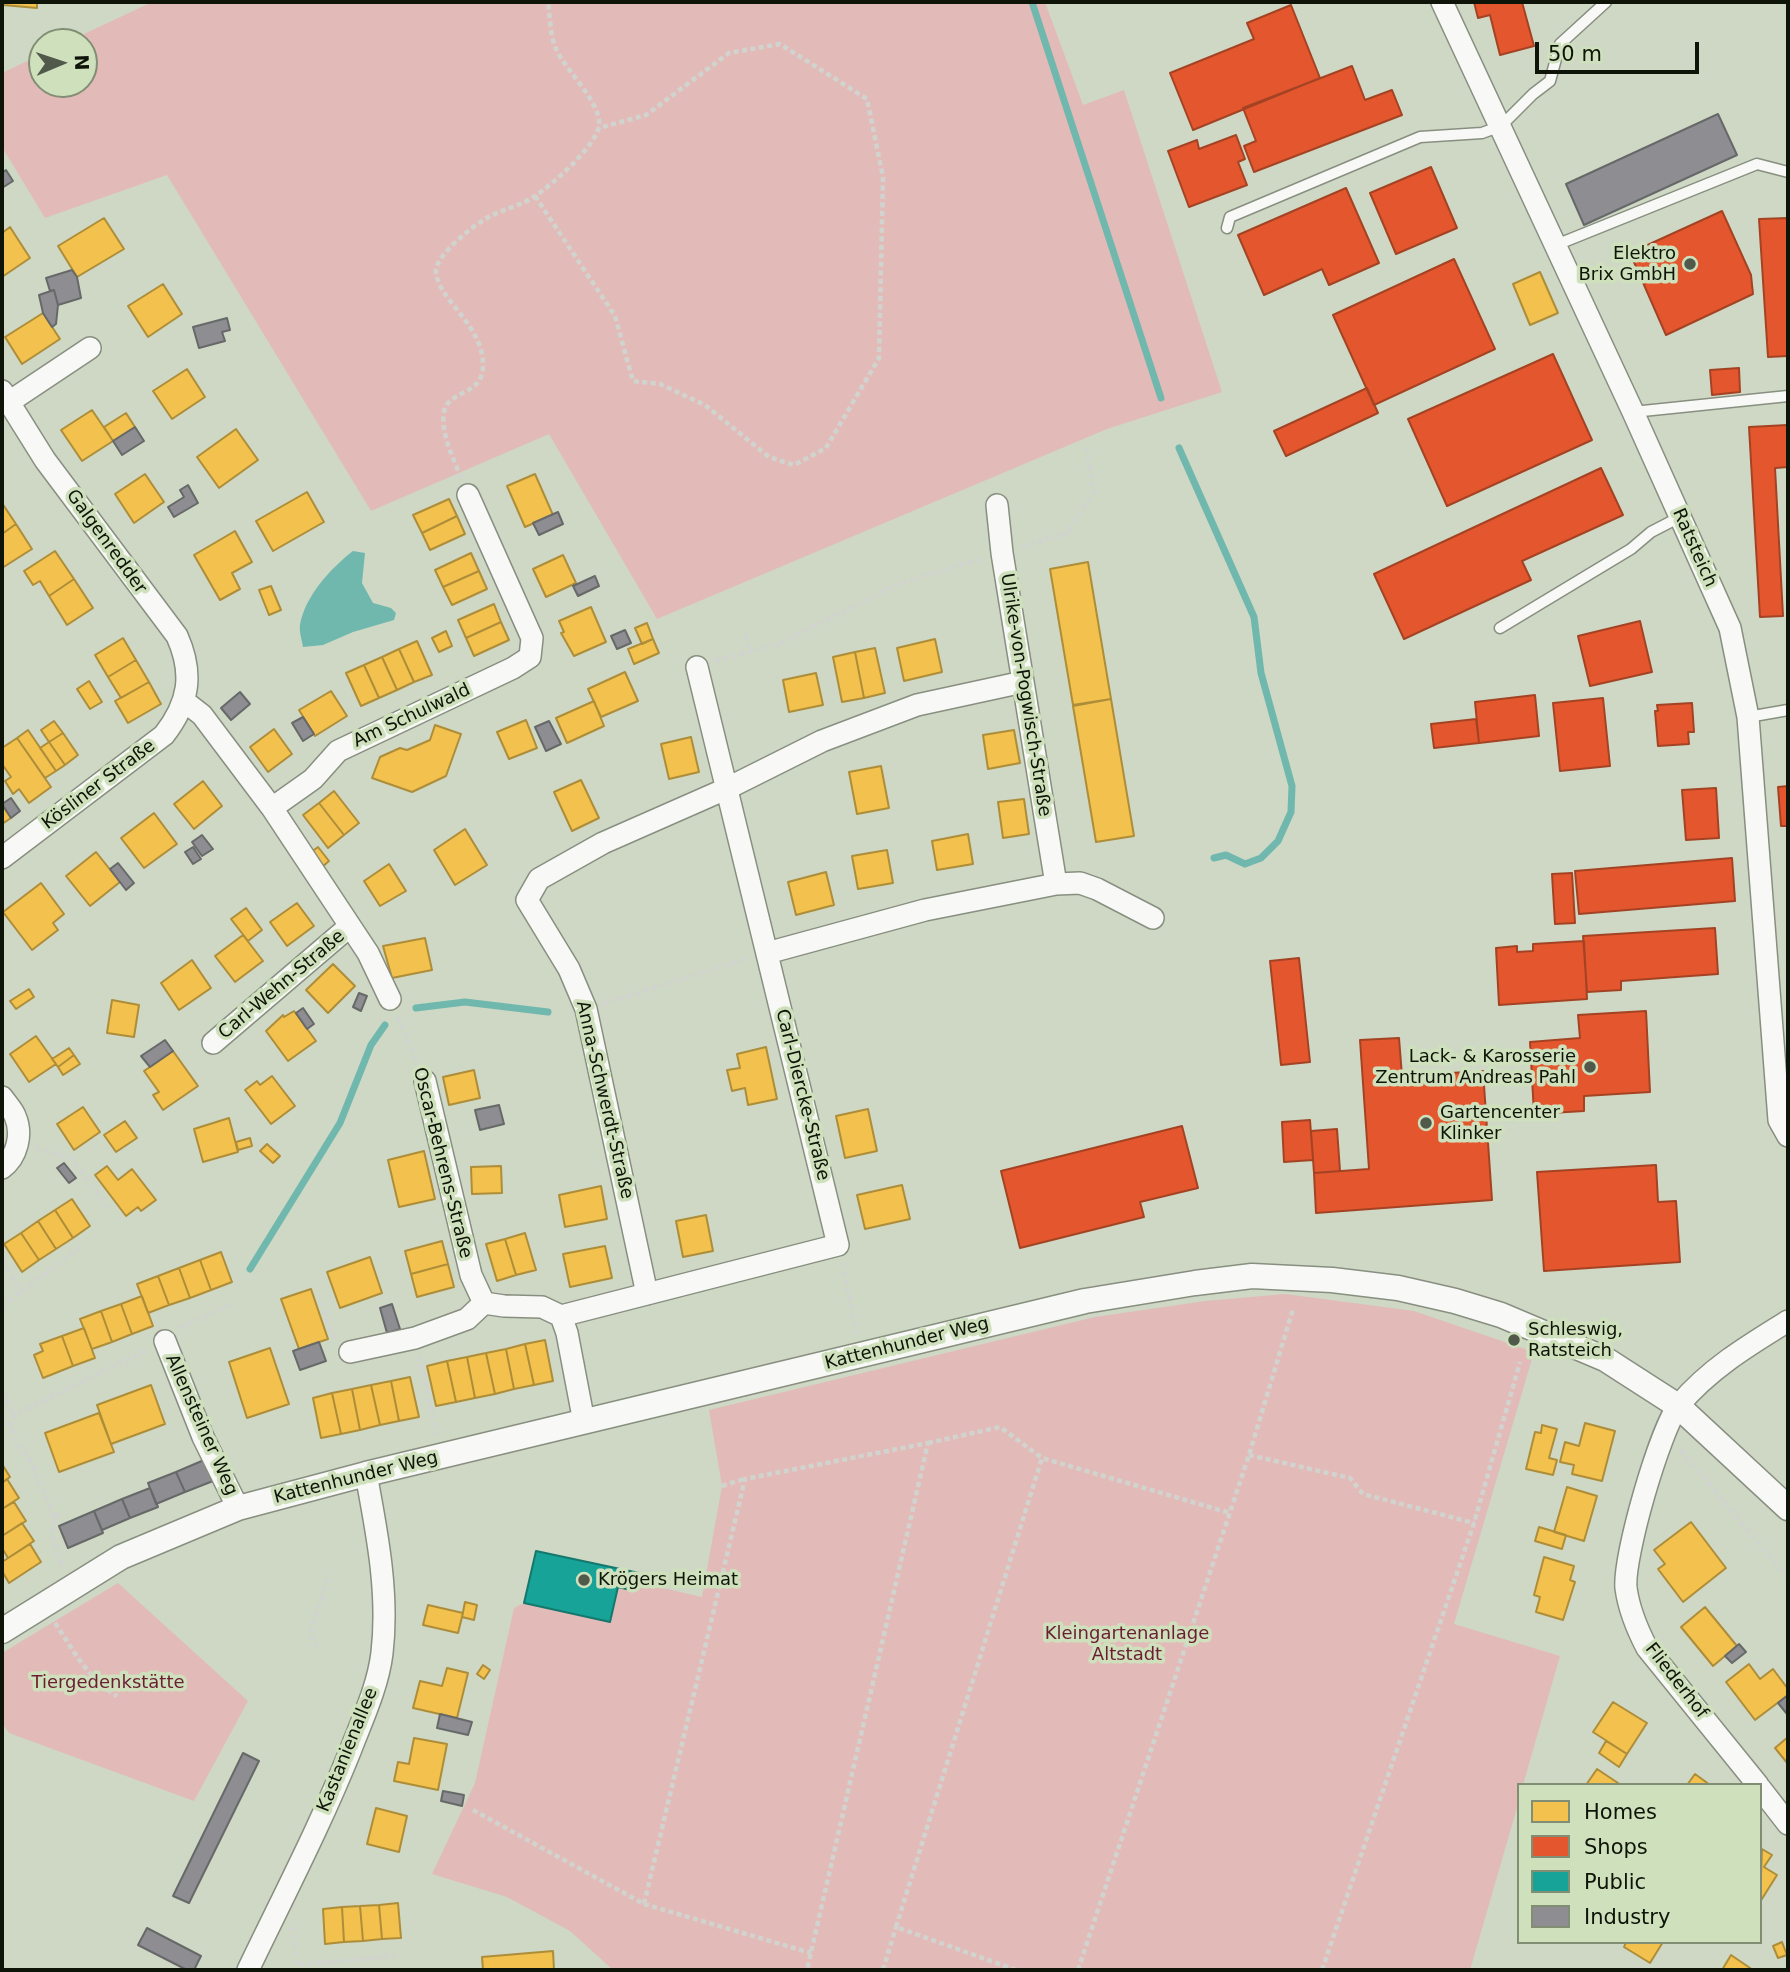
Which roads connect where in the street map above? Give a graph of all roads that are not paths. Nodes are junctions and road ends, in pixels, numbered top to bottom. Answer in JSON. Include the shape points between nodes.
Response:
{"nodes":[{"id":1,"x":1442,"y":2,"type":"edge"},
{"id":2,"x":1606,"y":2,"type":"edge"},
{"id":3,"x":1501,"y":126,"type":"junction"},
{"id":4,"x":1788,"y":172,"type":"edge"},
{"id":5,"x":1227,"y":228,"type":"dead end"},
{"id":6,"x":1556,"y":246,"type":"junction"},
{"id":7,"x":90,"y":348,"type":"dead end"},
{"id":8,"x":6,"y":396,"type":"edge"},
{"id":9,"x":1788,"y":396,"type":"edge"},
{"id":10,"x":1633,"y":412,"type":"junction"},
{"id":11,"x":468,"y":495,"type":"road end"},
{"id":12,"x":996,"y":505,"type":"dead end"},
{"id":13,"x":1680,"y":517,"type":"junction"},
{"id":14,"x":1500,"y":628,"type":"dead end"},
{"id":15,"x":698,"y":667,"type":"road end"},
{"id":16,"x":1023,"y":681,"type":"junction"},
{"id":17,"x":184,"y":701,"type":"junction"},
{"id":18,"x":1788,"y":710,"type":"edge"},
{"id":19,"x":1748,"y":717,"type":"junction"},
{"id":20,"x":728,"y":788,"type":"junction"},
{"id":21,"x":272,"y":808,"type":"junction"},
{"id":22,"x":2,"y":858,"type":"edge"},
{"id":23,"x":1056,"y":884,"type":"junction"},
{"id":24,"x":1153,"y":918,"type":"dead end"},
{"id":25,"x":350,"y":926,"type":"junction"},
{"id":26,"x":767,"y":953,"type":"junction"},
{"id":27,"x":390,"y":999,"type":"dead end"},
{"id":28,"x":213,"y":1043,"type":"dead end"},
{"id":29,"x":425,"y":1081,"type":"road end"},
{"id":30,"x":2,"y":1097,"type":"edge"},
{"id":31,"x":1788,"y":1136,"type":"edge"},
{"id":32,"x":2,"y":1168,"type":"edge"},
{"id":33,"x":647,"y":1294,"type":"junction"},
{"id":34,"x":484,"y":1303,"type":"junction"},
{"id":35,"x":561,"y":1316,"type":"junction"},
{"id":36,"x":1788,"y":1321,"type":"edge"},
{"id":37,"x":165,"y":1341,"type":"road end"},
{"id":38,"x":350,"y":1352,"type":"road end"},
{"id":39,"x":1678,"y":1406,"type":"junction"},
{"id":40,"x":584,"y":1422,"type":"junction"},
{"id":41,"x":366,"y":1474,"type":"junction"},
{"id":42,"x":238,"y":1508,"type":"junction"},
{"id":43,"x":1788,"y":1508,"type":"edge"},
{"id":44,"x":2,"y":1631,"type":"edge"},
{"id":45,"x":1757,"y":1783,"type":"edge"},
{"id":46,"x":1762,"y":1790,"type":"edge"},
{"id":47,"x":1788,"y":1824,"type":"edge"},
{"id":48,"x":248,"y":1970,"type":"edge"}],
"edges":[{"from":1,"to":3,"type":"street","name":"Ratsteich"},
{"from":2,"to":3,"type":"lane","via":[[1560,44],[1550,81]]},
{"from":3,"to":5,"type":"lane","via":[[1482,133],[1420,136],[1230,217]]},
{"from":3,"to":6,"type":"street","name":"Ratsteich"},
{"from":4,"to":6,"type":"lane","via":[[1757,164]]},
{"from":6,"to":10,"type":"street","name":"Ratsteich"},
{"from":7,"to":8,"type":"street"},
{"from":8,"to":17,"type":"street","name":"Galgenredder","via":[[45,460],[177,636],[187,669]]},
{"from":9,"to":10,"type":"lane"},
{"from":10,"to":13,"type":"street","name":"Ratsteich"},
{"from":11,"to":21,"type":"street","name":"Am Schulwald","via":[[532,638],[530,657],[338,751],[313,779]]},
{"from":12,"to":16,"type":"street","name":"Ulrike-von-Pogwisch-Straße"},
{"from":13,"to":14,"type":"lane"},
{"from":13,"to":19,"type":"street","name":"Ratsteich","via":[[1730,628]]},
{"from":15,"to":20,"type":"street","name":"Carl-Diercke-Straße"},
{"from":16,"to":20,"type":"street","via":[[918,705],[822,741]]},
{"from":16,"to":23,"type":"street","name":"Ulrike-von-Pogwisch-Straße"},
{"from":17,"to":21,"type":"street","via":[[202,715]]},
{"from":17,"to":22,"type":"street","name":"Kösliner Straße","via":[[164,735]]},
{"from":18,"to":19,"type":"lane"},
{"from":19,"to":31,"type":"street","name":"Ratsteich","via":[[1779,1120]]},
{"from":20,"to":26,"type":"street","name":"Carl-Diercke-Straße"},
{"from":20,"to":33,"type":"street","name":"Anna-Schwerdt-Straße","via":[[603,843],[539,880],[527,900],[569,969],[586,1010]]},
{"from":21,"to":25,"type":"street","name":"Carl-Wehn-Straße"},
{"from":23,"to":24,"type":"street","via":[[1080,883]]},
{"from":23,"to":26,"type":"street","via":[[925,910]]},
{"from":25,"to":27,"type":"street","name":"Carl-Wehn-Straße"},
{"from":25,"to":28,"type":"street","name":"Carl-Wehn-Straße"},
{"from":26,"to":33,"type":"street","name":"Carl-Diercke-Straße","via":[[838,1245]]},
{"from":29,"to":34,"type":"street","name":"Oscar-Behrens-Straße","via":[[471,1275]]},
{"from":30,"to":32,"type":"street","via":[[16,1116],[18,1142],[11,1161]]},
{"from":33,"to":35,"type":"street"},
{"from":34,"to":35,"type":"street","via":[[542,1307]]},
{"from":34,"to":38,"type":"street","via":[[467,1319],[415,1338]]},
{"from":35,"to":40,"type":"street"},
{"from":36,"to":39,"type":"street","via":[[1731,1356]]},
{"from":37,"to":42,"type":"street","name":"Allensteiner Weg","via":[[203,1437]]},
{"from":39,"to":40,"type":"street","name":"Kattenhunder Weg","via":[[1605,1359],[1501,1315],[1398,1288],[1252,1276],[1085,1301]]},
{"from":39,"to":43,"type":"street","name":"Kattenhunder Weg"},
{"from":39,"to":45,"type":"street","name":"Fliederhof","via":[[1664,1430],[1629,1553],[1626,1587],[1634,1622],[1647,1648]]},
{"from":40,"to":41,"type":"street","name":"Kattenhunder Weg"},
{"from":41,"to":42,"type":"street","name":"Kattenhunder Weg"},
{"from":41,"to":48,"type":"street","name":"Kastanienallee","via":[[380,1550],[382,1654],[370,1701],[340,1776]]},
{"from":42,"to":44,"type":"street","name":"Kattenhunder Weg","via":[[121,1557]]},
{"from":46,"to":47,"type":"street","name":"Fliederhof"}]}
